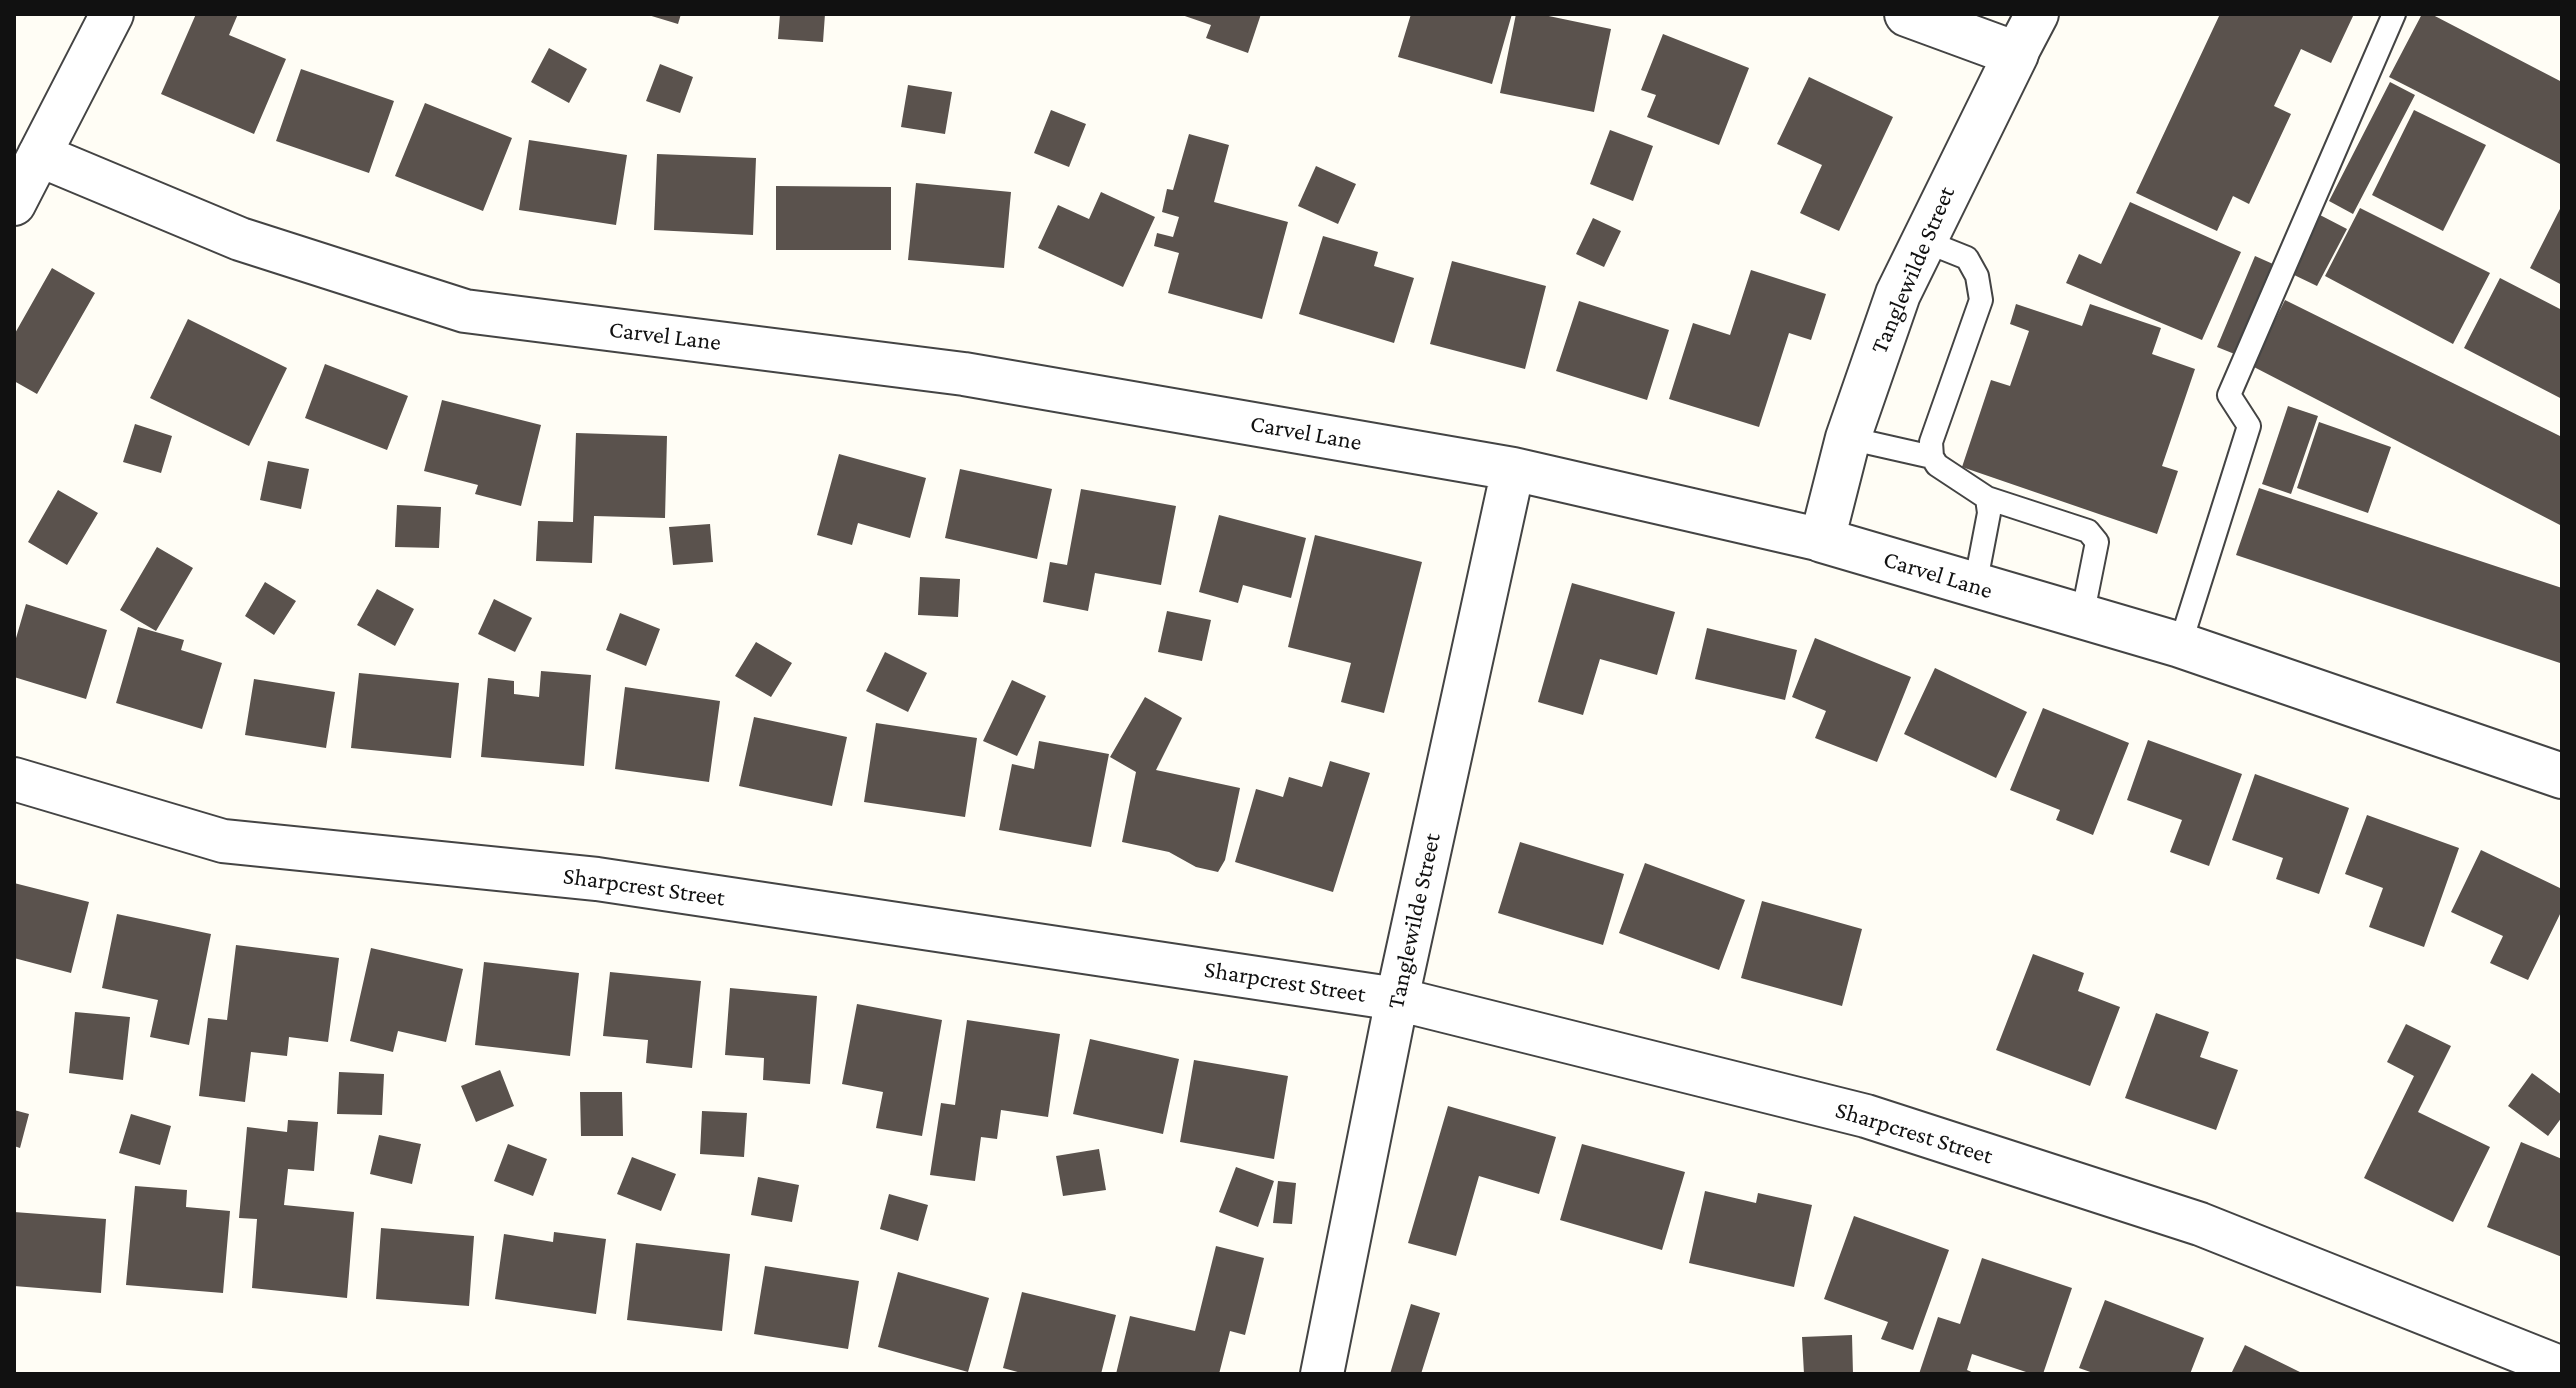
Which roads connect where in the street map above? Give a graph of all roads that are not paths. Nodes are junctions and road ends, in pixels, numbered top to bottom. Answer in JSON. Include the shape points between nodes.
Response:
{"nodes":[{"id":1,"x":112,"y":14,"type":"edge"},
{"id":2,"x":1907,"y":14,"type":"edge"},
{"id":3,"x":2037,"y":14,"type":"edge"},
{"id":4,"x":2394,"y":14,"type":"edge"},
{"id":5,"x":2016,"y":54,"type":"junction"},
{"id":6,"x":39,"y":155,"type":"junction"},
{"id":7,"x":14,"y":204,"type":"edge"},
{"id":8,"x":1922,"y":240,"type":"junction"},
{"id":9,"x":1848,"y":438,"type":"junction"},
{"id":10,"x":1932,"y":457,"type":"junction"},
{"id":11,"x":1513,"y":469,"type":"junction"},
{"id":12,"x":1987,"y":498,"type":"junction"},
{"id":13,"x":1822,"y":540,"type":"junction"},
{"id":14,"x":1975,"y":586,"type":"junction"},
{"id":15,"x":2082,"y":617,"type":"junction"},
{"id":16,"x":2180,"y":645,"type":"junction"},
{"id":17,"x":2562,"y":776,"type":"edge"},
{"id":18,"x":14,"y":779,"type":"edge"},
{"id":19,"x":1397,"y":999,"type":"junction"},
{"id":20,"x":2562,"y":1368,"type":"edge"},
{"id":21,"x":1322,"y":1374,"type":"edge"}],
"edges":[{"from":1,"to":6,"type":"street"},
{"from":2,"to":5,"type":"street"},
{"from":3,"to":5,"type":"street","name":"Tanglewilde Street"},
{"from":4,"to":16,"type":"lane","via":[[2229,395],[2249,426]]},
{"from":5,"to":8,"type":"street","name":"Tanglewilde Street"},
{"from":6,"to":7,"type":"street"},
{"from":6,"to":11,"type":"street","name":"Carvel Lane","via":[[240,239],[465,311],[964,374]]},
{"from":8,"to":9,"type":"street","name":"Tanglewilde Street"},
{"from":8,"to":10,"type":"lane","via":[[1967,258],[1981,300],[1931,442]]},
{"from":9,"to":10,"type":"lane"},
{"from":9,"to":13,"type":"street","name":"Tanglewilde Street"},
{"from":10,"to":12,"type":"lane"},
{"from":11,"to":13,"type":"street","name":"Carvel Lane"},
{"from":11,"to":19,"type":"street","name":"Tanglewilde Street"},
{"from":12,"to":14,"type":"lane","via":[[1989,513]]},
{"from":12,"to":15,"type":"lane","via":[[2088,531],[2097,542]]},
{"from":13,"to":14,"type":"street","name":"Carvel Lane"},
{"from":14,"to":15,"type":"street","name":"Carvel Lane"},
{"from":15,"to":16,"type":"street","name":"Carvel Lane"},
{"from":16,"to":17,"type":"street","name":"Carvel Lane"},
{"from":18,"to":19,"type":"street","name":"Sharpcrest Street","via":[[223,841],[597,879]]},
{"from":19,"to":20,"type":"street","name":"Sharpcrest Street","via":[[1866,1116],[2200,1224]]},
{"from":19,"to":21,"type":"street","name":"Tanglewilde Street"}]}
